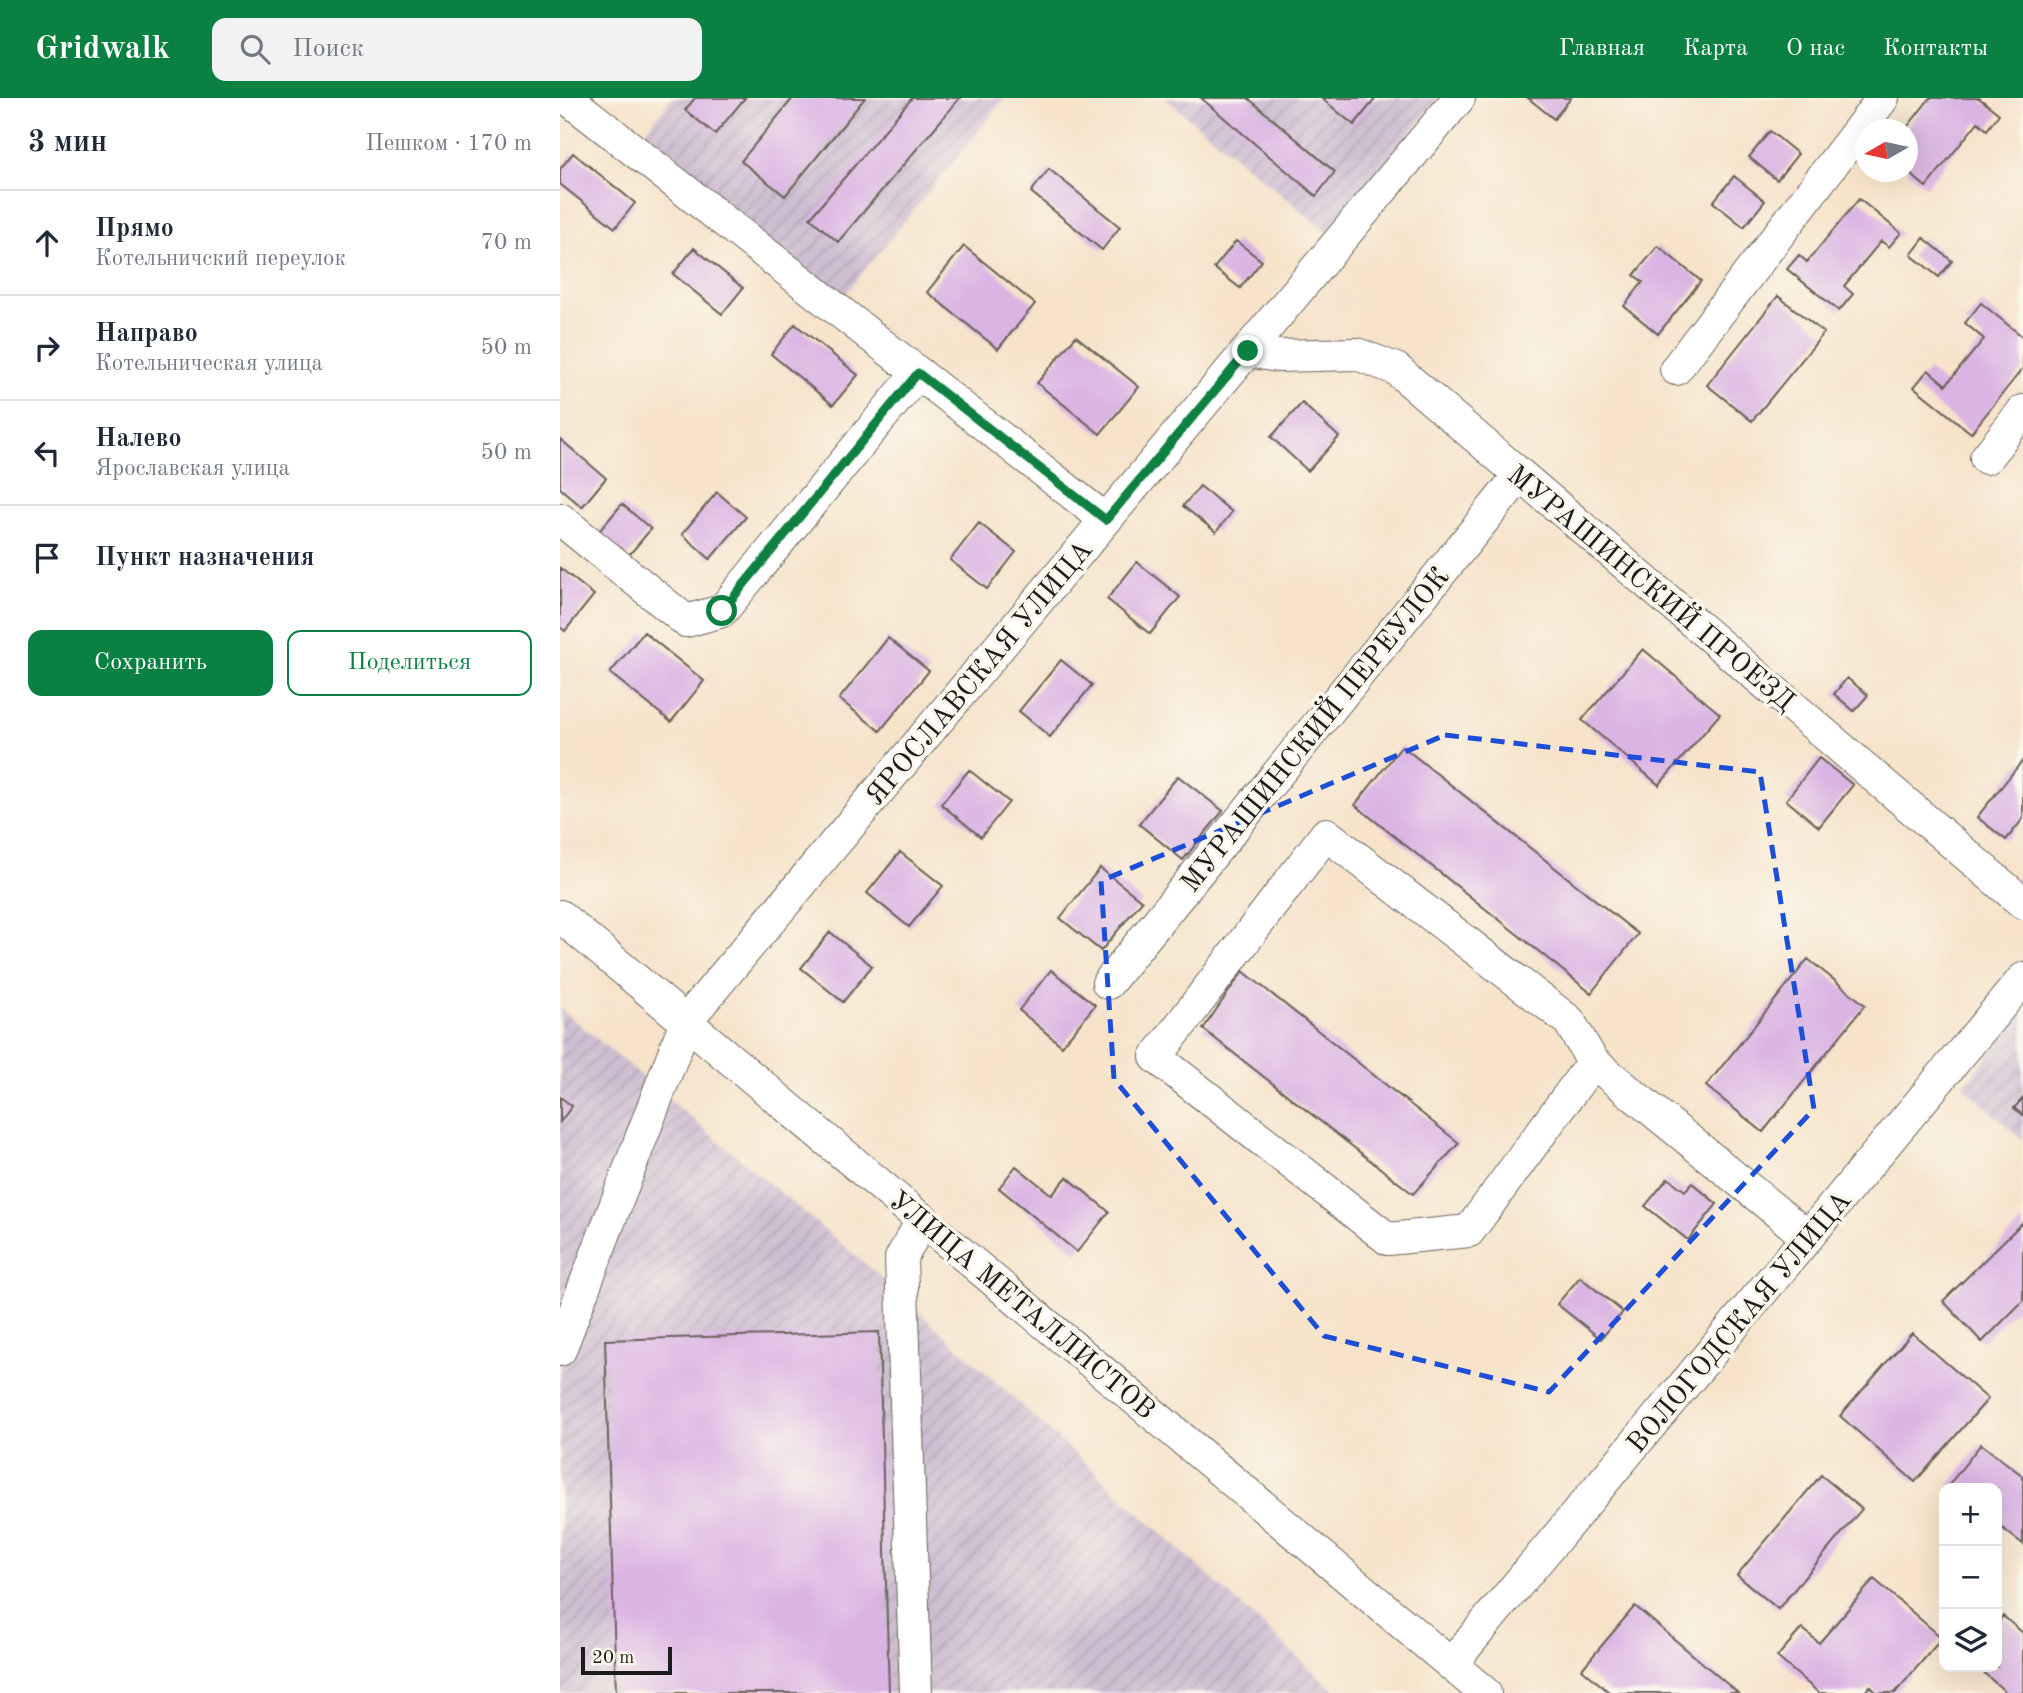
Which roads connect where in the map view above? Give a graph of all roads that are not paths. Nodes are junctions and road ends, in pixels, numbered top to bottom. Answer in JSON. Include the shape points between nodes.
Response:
{"nodes":[{"id":1,"x":567,"y":98,"type":"edge"},
{"id":2,"x":1460,"y":98,"type":"edge"},
{"id":3,"x":1883,"y":98,"type":"edge"},
{"id":4,"x":1248,"y":351,"type":"junction"},
{"id":5,"x":1676,"y":369,"type":"dead end"},
{"id":6,"x":918,"y":373,"type":"junction"},
{"id":7,"x":2023,"y":411,"type":"edge"},
{"id":8,"x":1986,"y":458,"type":"dead end"},
{"id":9,"x":1520,"y":475,"type":"junction"},
{"id":10,"x":560,"y":519,"type":"edge"},
{"id":11,"x":1106,"y":520,"type":"junction"},
{"id":12,"x":2023,"y":903,"type":"edge"},
{"id":13,"x":560,"y":916,"type":"edge"},
{"id":14,"x":2023,"y":979,"type":"edge"},
{"id":15,"x":1108,"y":983,"type":"dead end"},
{"id":16,"x":686,"y":1021,"type":"junction"},
{"id":17,"x":1593,"y":1062,"type":"junction"},
{"id":18,"x":923,"y":1219,"type":"junction"},
{"id":19,"x":1808,"y":1237,"type":"junction"},
{"id":20,"x":560,"y":1350,"type":"edge"},
{"id":21,"x":1452,"y":1663,"type":"junction"},
{"id":22,"x":916,"y":1693,"type":"edge"},
{"id":23,"x":1485,"y":1693,"type":"edge"}],
"edges":[{"from":1,"to":6,"type":"street"},
{"from":2,"to":4,"type":"street","name":"ЯРОСЛАВСКАЯ УЛИЦА"},
{"from":3,"to":5,"type":"street"},
{"from":4,"to":9,"type":"street","name":"МУРАШИНСКИЙ ПРОЕЗД","via":[[1278,356],[1357,354],[1396,369]]},
{"from":4,"to":11,"type":"street","name":"ЯРОСЛАВСКАЯ УЛИЦА"},
{"from":6,"to":10,"type":"street","via":[[722,611],[686,621]]},
{"from":6,"to":11,"type":"street"},
{"from":7,"to":8,"type":"street"},
{"from":9,"to":12,"type":"street","name":"МУРАШИНСКИЙ ПРОЕЗД"},
{"from":9,"to":15,"type":"street","name":"МУРАШИНСКИЙ ПЕРЕУЛОК"},
{"from":11,"to":16,"type":"street","name":"ЯРОСЛАВСКАЯ УЛИЦА"},
{"from":13,"to":16,"type":"street","name":"УЛИЦА МЕТАЛЛИСТОВ"},
{"from":14,"to":19,"type":"street","name":"ВОЛОГОДСКАЯ УЛИЦА"},
{"from":16,"to":18,"type":"street","name":"УЛИЦА МЕТАЛЛИСТОВ"},
{"from":16,"to":20,"type":"street","name":"ЯРОСЛАВСКАЯ УЛИЦА"},
{"from":17,"to":17,"type":"street","via":[[1569,1021],[1326,834],[1156,1057],[1388,1239],[1469,1231]]},
{"from":17,"to":19,"type":"street"},
{"from":18,"to":21,"type":"street","name":"УЛИЦА МЕТАЛЛИСТОВ"},
{"from":18,"to":22,"type":"street","via":[[901,1258]]},
{"from":19,"to":21,"type":"street","name":"ВОЛОГОДСКАЯ УЛИЦА"},
{"from":21,"to":23,"type":"street","name":"УЛИЦА МЕТАЛЛИСТОВ"}]}
